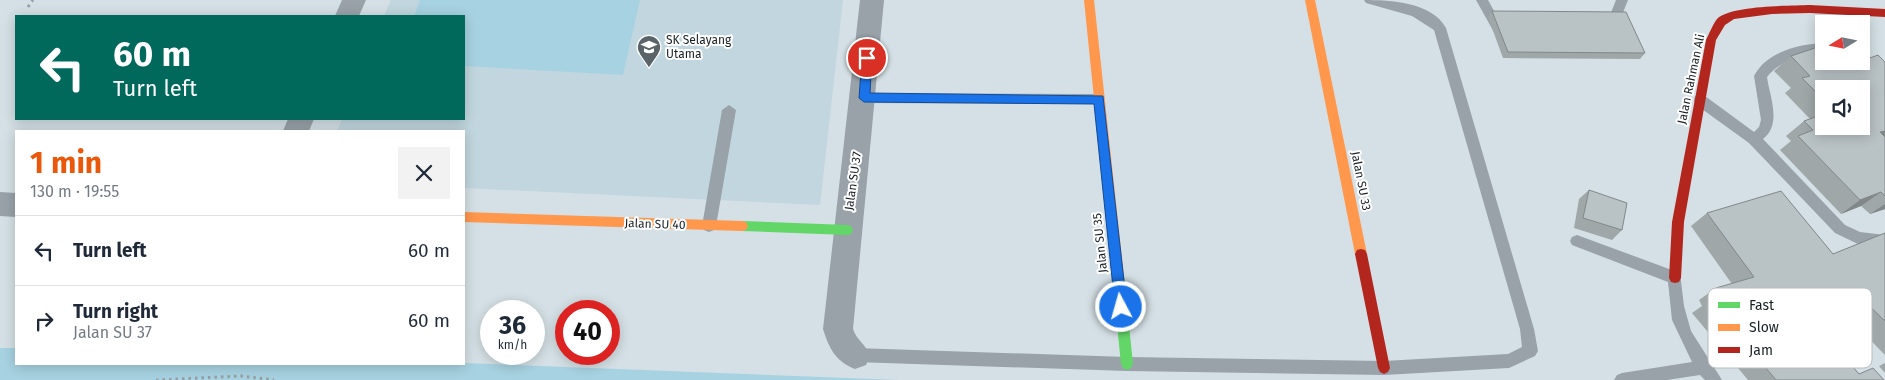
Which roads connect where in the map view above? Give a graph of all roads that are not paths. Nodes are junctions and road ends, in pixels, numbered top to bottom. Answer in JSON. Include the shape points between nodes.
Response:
{"nodes":[{"id":1,"x":354,"y":0,"type":"edge"},
{"id":2,"x":872,"y":0,"type":"edge"},
{"id":3,"x":1089,"y":0,"type":"edge"},
{"id":4,"x":1310,"y":0,"type":"edge"},
{"id":5,"x":1370,"y":0,"type":"edge"},
{"id":6,"x":1482,"y":0,"type":"edge"},
{"id":7,"x":1622,"y":0,"type":"edge"},
{"id":8,"x":1885,"y":13,"type":"edge"},
{"id":9,"x":347,"y":15,"type":"edge"},
{"id":10,"x":1606,"y":40,"type":"edge"},
{"id":11,"x":1506,"y":44,"type":"edge"},
{"id":12,"x":1815,"y":48,"type":"edge"},
{"id":13,"x":864,"y":98,"type":"junction"},
{"id":14,"x":1099,"y":99,"type":"junction"},
{"id":15,"x":1700,"y":100,"type":"junction"},
{"id":16,"x":729,"y":110,"type":"dead end"},
{"id":17,"x":1754,"y":139,"type":"junction"},
{"id":18,"x":0,"y":204,"type":"edge"},
{"id":19,"x":15,"y":205,"type":"edge"},
{"id":20,"x":465,"y":217,"type":"edge"},
{"id":21,"x":709,"y":226,"type":"junction"},
{"id":22,"x":846,"y":230,"type":"junction"},
{"id":23,"x":1577,"y":241,"type":"dead end"},
{"id":24,"x":1885,"y":241,"type":"edge"},
{"id":25,"x":1675,"y":278,"type":"junction"},
{"id":26,"x":856,"y":355,"type":"joint"},
{"id":27,"x":1127,"y":364,"type":"junction"},
{"id":28,"x":1703,"y":367,"type":"junction"},
{"id":29,"x":1384,"y":368,"type":"junction"},
{"id":30,"x":1622,"y":380,"type":"edge"},
{"id":31,"x":1714,"y":380,"type":"edge"}],
"edges":[{"from":1,"to":9,"type":"street"},
{"from":2,"to":13,"type":"street","name":"Jalan SU 37"},
{"from":3,"to":14,"type":"street","name":"Jalan SU 35"},
{"from":4,"to":29,"type":"street","name":"Jalan SU 33"},
{"from":5,"to":29,"type":"lane","via":[[1429,17],[1440,28],[1527,329],[1530,352],[1509,361]]},
{"from":6,"to":11,"type":"lane"},
{"from":7,"to":10,"type":"lane"},
{"from":8,"to":15,"type":"street","name":"Jalan Rahman Ali","via":[[1810,9],[1732,15],[1721,22],[1711,40]]},
{"from":12,"to":17,"type":"lane","via":[[1769,64],[1760,76],[1768,120],[1765,130]]},
{"from":13,"to":14,"type":"lane"},
{"from":13,"to":22,"type":"street","name":"Jalan SU 37"},
{"from":14,"to":27,"type":"street","name":"Jalan SU 35"},
{"from":15,"to":17,"type":"lane"},
{"from":15,"to":25,"type":"street","name":"Jalan Rahman Ali","via":[[1678,222]]},
{"from":16,"to":21,"type":"lane"},
{"from":17,"to":24,"type":"lane","via":[[1840,229],[1858,238]]},
{"from":18,"to":19,"type":"street"},
{"from":20,"to":21,"type":"street","name":"Jalan SU 40"},
{"from":21,"to":22,"type":"street","name":"Jalan SU 40"},
{"from":22,"to":26,"type":"street","name":"Jalan SU 37","via":[[838,329],[843,344]]},
{"from":23,"to":25,"type":"lane"},
{"from":25,"to":28,"type":"lane","via":[[1680,325]]},
{"from":26,"to":27,"type":"lane"},
{"from":27,"to":29,"type":"lane"},
{"from":28,"to":30,"type":"lane"},
{"from":28,"to":31,"type":"lane"}]}
